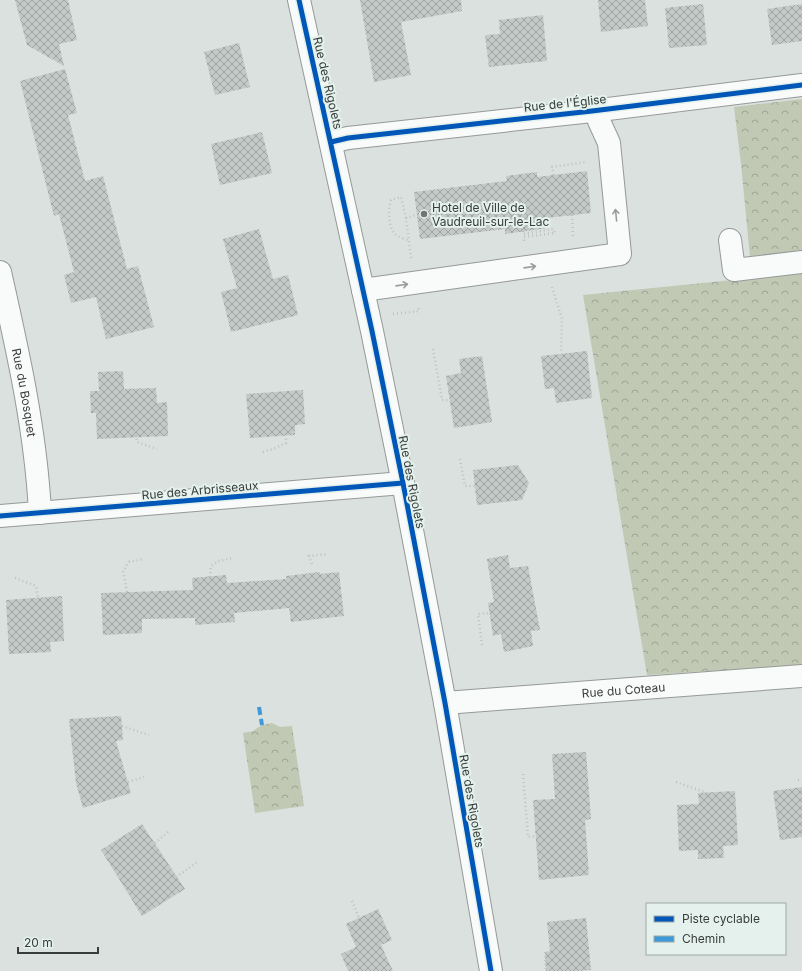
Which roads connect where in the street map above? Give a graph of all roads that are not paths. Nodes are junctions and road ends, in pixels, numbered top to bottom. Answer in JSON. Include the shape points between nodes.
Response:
{"nodes":[{"id":1,"x":299,"y":0,"type":"edge"},
{"id":2,"x":802,"y":85,"type":"edge"},
{"id":3,"x":598,"y":110,"type":"junction"},
{"id":4,"x":331,"y":142,"type":"junction"},
{"id":5,"x":730,"y":240,"type":"dead end"},
{"id":6,"x":802,"y":262,"type":"edge"},
{"id":7,"x":0,"y":272,"type":"edge"},
{"id":8,"x":363,"y":290,"type":"junction"},
{"id":9,"x":402,"y":483,"type":"junction"},
{"id":10,"x":40,"y":513,"type":"junction"},
{"id":11,"x":0,"y":516,"type":"edge"},
{"id":12,"x":802,"y":676,"type":"edge"},
{"id":13,"x":446,"y":703,"type":"junction"},
{"id":14,"x":491,"y":971,"type":"edge"}],
"edges":[{"from":1,"to":4,"type":"street","name":"Rue des Rigolets"},
{"from":2,"to":3,"type":"street","name":"Rue de l'Église"},
{"from":3,"to":4,"type":"street","name":"Rue de l'Église"},
{"from":8,"to":3,"type":"street","one_way":true,"via":[[620,254],[609,143],[599,121]]},
{"from":4,"to":8,"type":"street","name":"Rue des Rigolets"},
{"from":5,"to":6,"type":"street","via":[[734,270]]},
{"from":7,"to":10,"type":"street","name":"Rue du Bosquet","via":[[29,410]]},
{"from":8,"to":9,"type":"street","name":"Rue des Rigolets"},
{"from":9,"to":10,"type":"street","name":"Rue des Arbrisseaux"},
{"from":9,"to":13,"type":"street","name":"Rue des Rigolets"},
{"from":10,"to":11,"type":"street","name":"Rue des Arbrisseaux"},
{"from":12,"to":13,"type":"street","name":"Rue du Coteau"},
{"from":13,"to":14,"type":"street","name":"Rue des Rigolets"}]}
